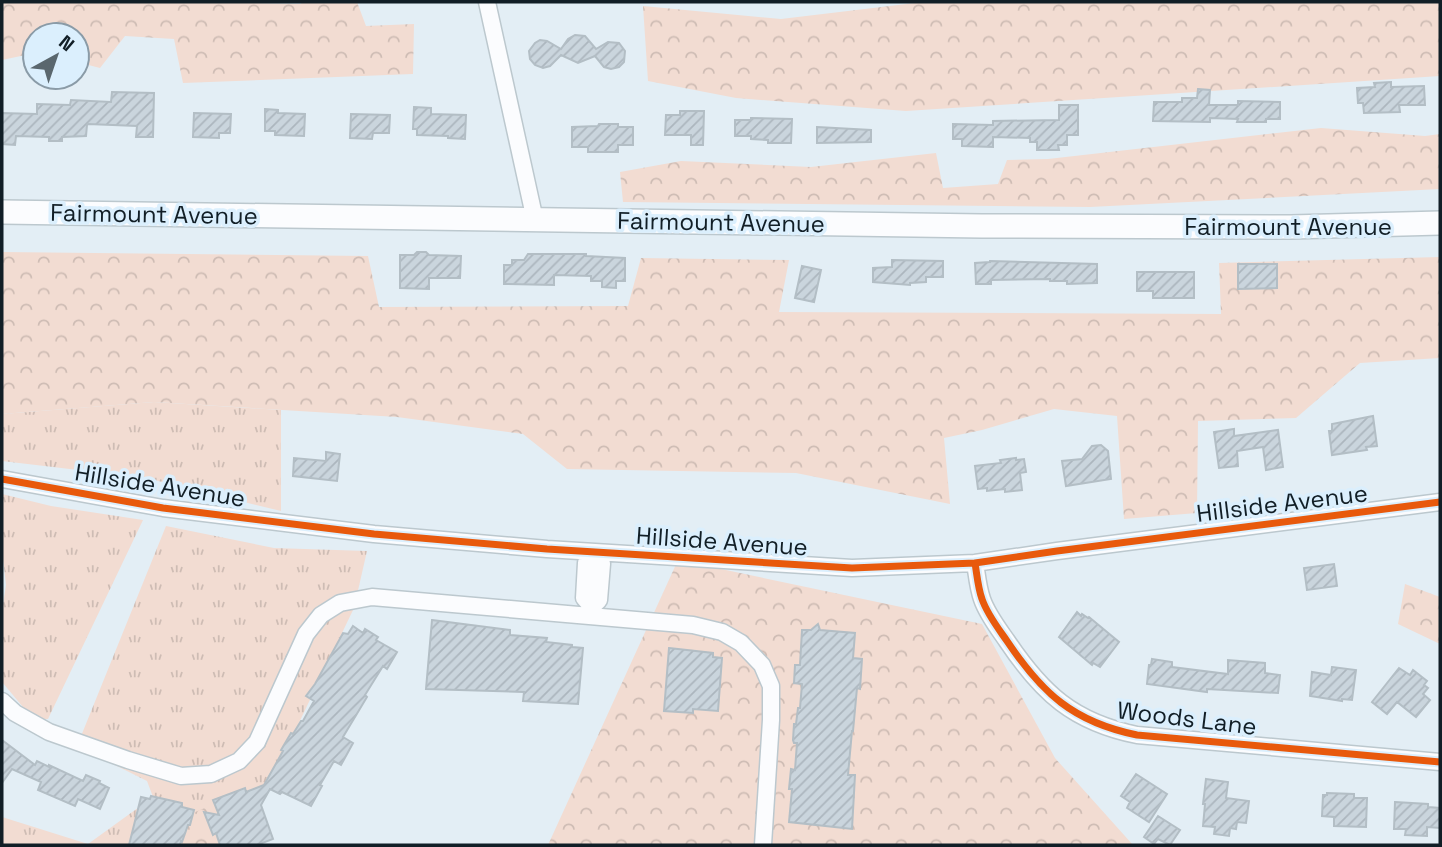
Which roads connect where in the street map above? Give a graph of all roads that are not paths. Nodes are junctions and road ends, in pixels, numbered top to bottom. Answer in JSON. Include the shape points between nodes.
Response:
{"nodes":[{"id":1,"x":487,"y":2,"type":"edge"},
{"id":2,"x":2,"y":212,"type":"edge"},
{"id":3,"x":535,"y":220,"type":"junction"},
{"id":4,"x":1440,"y":223,"type":"edge"},
{"id":5,"x":2,"y":479,"type":"edge"},
{"id":6,"x":1440,"y":502,"type":"edge"},
{"id":7,"x":595,"y":556,"type":"junction"},
{"id":8,"x":975,"y":562,"type":"junction"},
{"id":9,"x":592,"y":611,"type":"junction"},
{"id":10,"x":2,"y":701,"type":"edge"},
{"id":11,"x":1440,"y":762,"type":"edge"},
{"id":12,"x":763,"y":845,"type":"edge"}],
"edges":[{"from":1,"to":3,"type":"street"},
{"from":2,"to":3,"type":"main road","name":"Fairmount Avenue"},
{"from":3,"to":4,"type":"main road","name":"Fairmount Avenue","via":[[1277,227]]},
{"from":5,"to":7,"type":"street","name":"Hillside Avenue","via":[[195,513]]},
{"from":6,"to":8,"type":"street","name":"Hillside Avenue"},
{"from":7,"to":8,"type":"street","name":"Hillside Avenue","via":[[852,568]]},
{"from":7,"to":9,"type":"street","via":[[586,564],[584,598]]},
{"from":8,"to":11,"type":"street","name":"Woods Lane","via":[[982,600],[1020,661],[1054,698],[1102,726],[1137,735]]},
{"from":9,"to":10,"type":"street","via":[[372,597],[340,603],[321,615],[306,634],[257,742],[239,761],[211,775],[181,776],[128,760],[49,732]]},
{"from":9,"to":12,"type":"street","via":[[722,632],[741,643],[762,665],[771,686]]}]}
